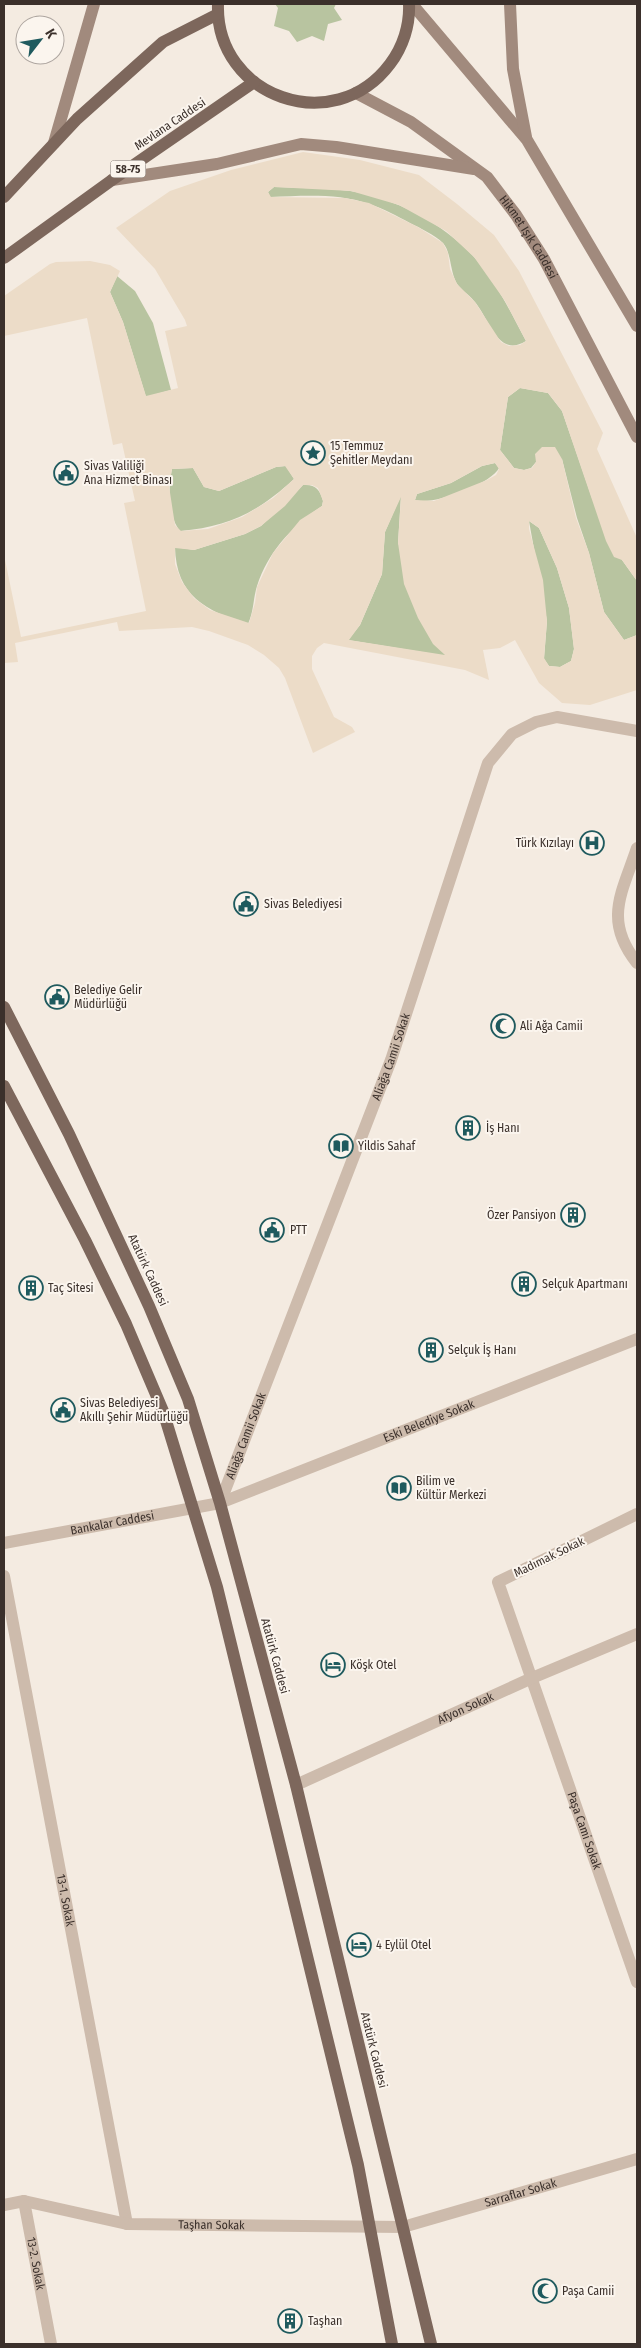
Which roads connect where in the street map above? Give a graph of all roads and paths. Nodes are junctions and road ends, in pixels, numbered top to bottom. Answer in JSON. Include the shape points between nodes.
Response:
{"nodes":[{"id":1,"x":94,"y":4,"type":"edge"},
{"id":2,"x":411,"y":4,"type":"edge"},
{"id":3,"x":510,"y":4,"type":"edge"},
{"id":4,"x":216,"y":8,"type":"edge"},
{"id":5,"x":254,"y":82,"type":"junction"},
{"id":6,"x":356,"y":93,"type":"junction"},
{"id":7,"x":526,"y":140,"type":"junction"},
{"id":8,"x":54,"y":143,"type":"junction"},
{"id":9,"x":477,"y":170,"type":"junction"},
{"id":10,"x":112,"y":180,"type":"junction"},
{"id":11,"x":4,"y":198,"type":"edge"},
{"id":12,"x":4,"y":258,"type":"edge"},
{"id":13,"x":637,"y":326,"type":"edge"},
{"id":14,"x":637,"y":437,"type":"edge"},
{"id":15,"x":637,"y":731,"type":"edge"},
{"id":16,"x":637,"y":848,"type":"edge"},
{"id":17,"x":637,"y":962,"type":"edge"},
{"id":18,"x":4,"y":1007,"type":"edge"},
{"id":19,"x":4,"y":1086,"type":"edge"},
{"id":20,"x":637,"y":1339,"type":"edge"},
{"id":21,"x":220,"y":1503,"type":"junction"},
{"id":22,"x":193,"y":1508,"type":"junction"},
{"id":23,"x":637,"y":1514,"type":"edge"},
{"id":24,"x":4,"y":1543,"type":"edge"},
{"id":25,"x":4,"y":1576,"type":"edge"},
{"id":26,"x":637,"y":1634,"type":"edge"},
{"id":27,"x":532,"y":1678,"type":"junction"},
{"id":28,"x":296,"y":1785,"type":"junction"},
{"id":29,"x":637,"y":1980,"type":"edge"},
{"id":30,"x":637,"y":2159,"type":"edge"},
{"id":31,"x":24,"y":2201,"type":"junction"},
{"id":32,"x":4,"y":2205,"type":"edge"},
{"id":33,"x":127,"y":2224,"type":"junction"},
{"id":34,"x":371,"y":2227,"type":"junction"},
{"id":35,"x":403,"y":2227,"type":"junction"},
{"id":36,"x":51,"y":2344,"type":"edge"},
{"id":37,"x":392,"y":2344,"type":"edge"},
{"id":38,"x":431,"y":2344,"type":"edge"}],
"edges":[{"from":1,"to":8,"type":"street"},
{"from":2,"to":6,"type":"main road","via":[[398,52],[385,71]]},
{"from":2,"to":7,"type":"street"},
{"from":3,"to":7,"type":"street","via":[[513,69]]},
{"from":4,"to":5,"type":"main road","via":[[227,49],[236,64]]},
{"from":4,"to":8,"type":"main road","via":[[163,42]]},
{"from":5,"to":6,"type":"main road","via":[[277,95],[304,102],[328,102]]},
{"from":5,"to":10,"type":"main road","name":"Mevlana Caddesi","number":"58-75"},
{"from":6,"to":9,"type":"street","name":"Hikmet Işık Caddesi","via":[[411,122]]},
{"from":7,"to":13,"type":"street"},
{"from":8,"to":11,"type":"main road"},
{"from":9,"to":10,"type":"street","via":[[301,144],[217,164]]},
{"from":9,"to":14,"type":"street","name":"Hikmet Işık Caddesi","via":[[487,177],[516,215],[544,259]]},
{"from":10,"to":12,"type":"main road","name":"Mevlana Caddesi","number":"58-75"},
{"from":15,"to":21,"type":"street","name":"Aliağa Camii Sokak","via":[[557,717],[536,722],[512,734],[488,763],[391,1060]]},
{"from":16,"to":17,"type":"street","via":[[617,912],[617,924]]},
{"from":18,"to":21,"type":"main road","name":"Atatürk Caddesi","via":[[69,1134],[149,1306],[188,1399]]},
{"from":19,"to":22,"type":"main road","via":[[126,1324],[163,1411]]},
{"from":20,"to":21,"type":"street","name":"Eski Belediye Sokak"},
{"from":21,"to":22,"type":"street","name":"Bankalar Caddesi"},
{"from":21,"to":28,"type":"main road","name":"Atatürk Caddesi"},
{"from":22,"to":24,"type":"street","name":"Bankalar Caddesi"},
{"from":22,"to":34,"type":"main road","via":[[217,1586]]},
{"from":23,"to":27,"type":"street","name":"Madımak Sokak","via":[[498,1582]]},
{"from":25,"to":33,"type":"street","name":"13-1. Sokak"},
{"from":26,"to":27,"type":"street","name":"Afyon Sokak"},
{"from":27,"to":28,"type":"street","name":"Afyon Sokak"},
{"from":27,"to":29,"type":"street","name":"Paşa Cami Sokak"},
{"from":28,"to":35,"type":"main road","name":"Atatürk Caddesi"},
{"from":30,"to":35,"type":"street","name":"Sarraflar Sokak"},
{"from":31,"to":32,"type":"street"},
{"from":31,"to":33,"type":"street","name":"Taşhan Sokak"},
{"from":31,"to":36,"type":"street","name":"13-2. Sokak"},
{"from":33,"to":34,"type":"street","name":"Taşhan Sokak"},
{"from":34,"to":35,"type":"street","name":"Taşhan Sokak"},
{"from":34,"to":37,"type":"main road"},
{"from":35,"to":38,"type":"main road","name":"Atatürk Caddesi"}]}
